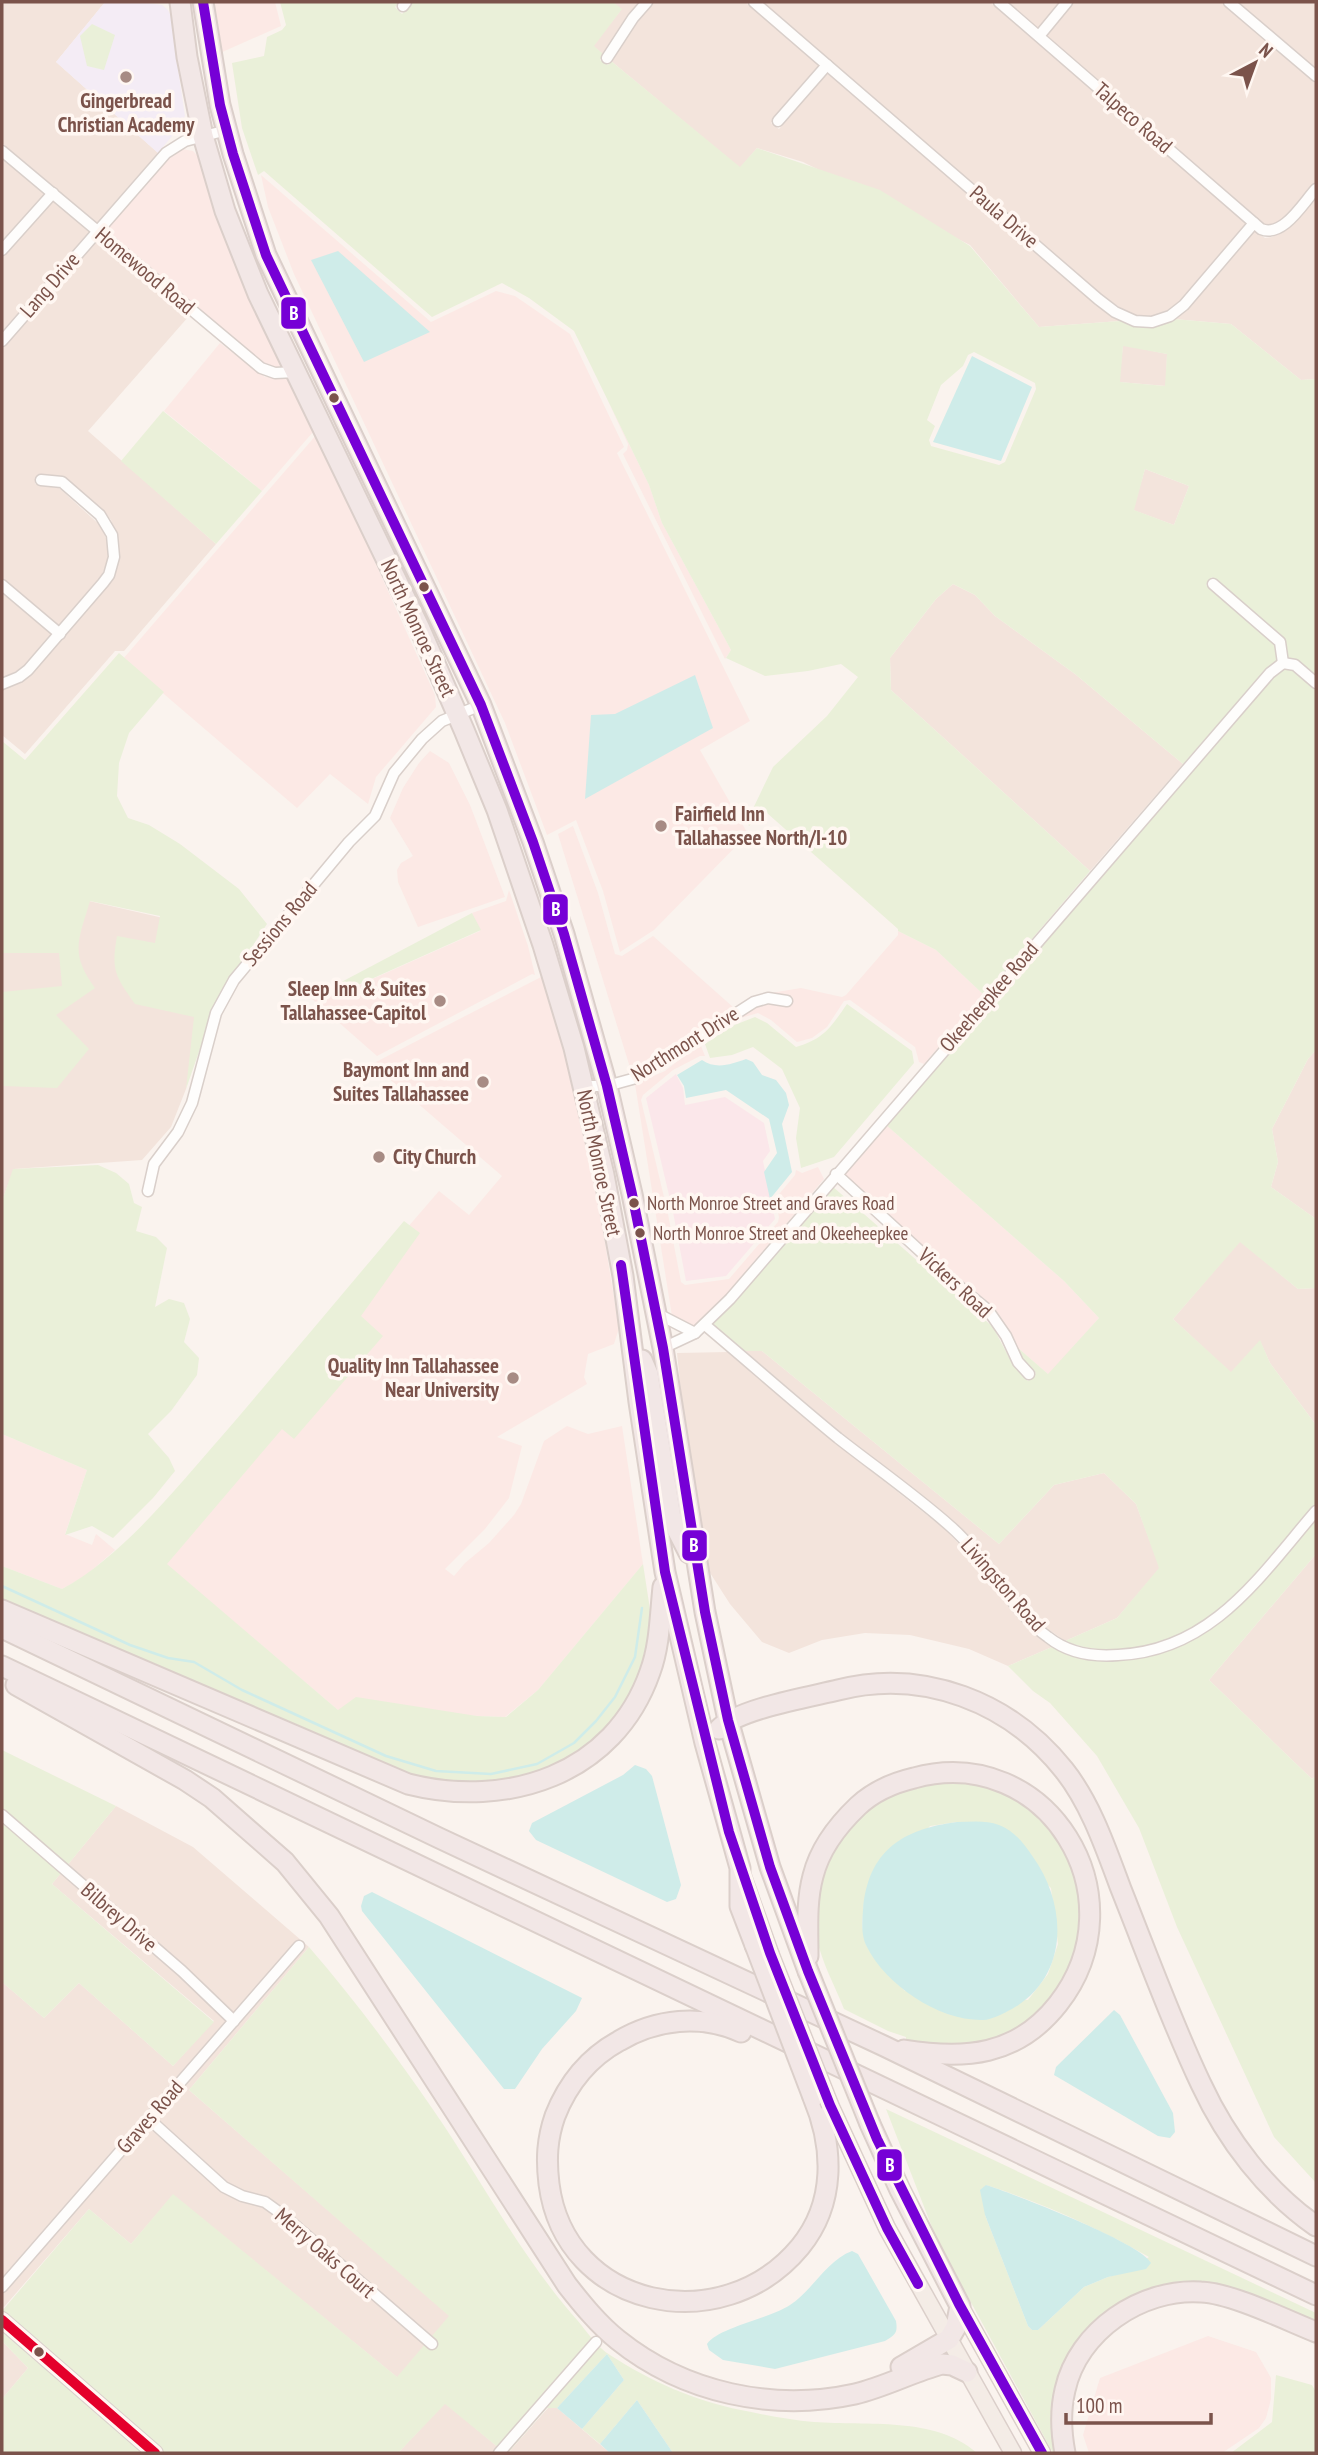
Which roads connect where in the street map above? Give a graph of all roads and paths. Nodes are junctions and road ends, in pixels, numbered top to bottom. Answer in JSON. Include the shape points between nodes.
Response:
{"nodes":[{"id":1,"x":180,"y":2,"type":"edge"},
{"id":2,"x":190,"y":2,"type":"edge"},
{"id":3,"x":204,"y":2,"type":"edge"},
{"id":4,"x":647,"y":2,"type":"edge"},
{"id":5,"x":754,"y":2,"type":"edge"},
{"id":6,"x":999,"y":2,"type":"edge"},
{"id":7,"x":1067,"y":2,"type":"edge"},
{"id":8,"x":1229,"y":2,"type":"edge"},
{"id":9,"x":1039,"y":36,"type":"junction"},
{"id":10,"x":607,"y":58,"type":"dead end"},
{"id":11,"x":827,"y":65,"type":"junction"},
{"id":12,"x":1316,"y":76,"type":"edge"},
{"id":13,"x":218,"y":90,"type":"junction"},
{"id":14,"x":778,"y":121,"type":"dead end"},
{"id":15,"x":227,"y":130,"type":"junction"},
{"id":16,"x":203,"y":136,"type":"junction"},
{"id":17,"x":2,"y":151,"type":"edge"},
{"id":18,"x":1316,"y":189,"type":"edge"},
{"id":19,"x":53,"y":193,"type":"junction"},
{"id":20,"x":1254,"y":223,"type":"junction"},
{"id":21,"x":97,"y":231,"type":"junction"},
{"id":22,"x":2,"y":250,"type":"edge"},
{"id":23,"x":2,"y":341,"type":"edge"},
{"id":24,"x":296,"y":372,"type":"junction"},
{"id":25,"x":374,"y":479,"type":"junction"},
{"id":26,"x":41,"y":480,"type":"dead end"},
{"id":27,"x":353,"y":490,"type":"junction"},
{"id":28,"x":1213,"y":584,"type":"dead end"},
{"id":29,"x":2,"y":585,"type":"edge"},
{"id":30,"x":60,"y":634,"type":"junction"},
{"id":31,"x":1283,"y":663,"type":"junction"},
{"id":32,"x":1316,"y":683,"type":"edge"},
{"id":33,"x":2,"y":684,"type":"edge"},
{"id":34,"x":481,"y":705,"type":"junction"},
{"id":35,"x":458,"y":715,"type":"junction"},
{"id":36,"x":561,"y":922,"type":"junction"},
{"id":37,"x":538,"y":930,"type":"junction"},
{"id":38,"x":787,"y":1001,"type":"dead end"},
{"id":39,"x":583,"y":1086,"type":"junction"},
{"id":40,"x":607,"y":1086,"type":"junction"},
{"id":41,"x":836,"y":1174,"type":"junction"},
{"id":42,"x":148,"y":1191,"type":"dead end"},
{"id":43,"x":623,"y":1276,"type":"junction"},
{"id":44,"x":655,"y":1312,"type":"junction"},
{"id":45,"x":705,"y":1325,"type":"junction"},
{"id":46,"x":695,"y":1332,"type":"junction"},
{"id":47,"x":663,"y":1348,"type":"junction"},
{"id":48,"x":632,"y":1353,"type":"junction"},
{"id":49,"x":1029,"y":1374,"type":"dead end"},
{"id":50,"x":1316,"y":1511,"type":"edge"},
{"id":51,"x":665,"y":1572,"type":"junction"},
{"id":52,"x":698,"y":1572,"type":"junction"},
{"id":53,"x":2,"y":1611,"type":"edge"},
{"id":54,"x":2,"y":1628,"type":"edge"},
{"id":55,"x":2,"y":1666,"type":"edge"},
{"id":56,"x":2,"y":1674,"type":"edge"},
{"id":57,"x":728,"y":1720,"type":"junction"},
{"id":58,"x":705,"y":1743,"type":"junction"},
{"id":59,"x":2,"y":1815,"type":"edge"},
{"id":60,"x":299,"y":1946,"type":"dead end"},
{"id":61,"x":808,"y":1971,"type":"junction"},
{"id":62,"x":234,"y":2021,"type":"junction"},
{"id":63,"x":884,"y":2046,"type":"junction"},
{"id":64,"x":902,"y":2097,"type":"junction"},
{"id":65,"x":822,"y":2101,"type":"junction"},
{"id":66,"x":149,"y":2119,"type":"junction"},
{"id":67,"x":1316,"y":2226,"type":"edge"},
{"id":68,"x":1316,"y":2256,"type":"edge"},
{"id":69,"x":2,"y":2287,"type":"edge"},
{"id":70,"x":1316,"y":2295,"type":"edge"},
{"id":71,"x":960,"y":2306,"type":"junction"},
{"id":72,"x":2,"y":2320,"type":"edge"},
{"id":73,"x":1316,"y":2332,"type":"edge"},
{"id":74,"x":949,"y":2339,"type":"junction"},
{"id":75,"x":596,"y":2342,"type":"dead end"},
{"id":76,"x":432,"y":2344,"type":"dead end"},
{"id":77,"x":967,"y":2372,"type":"junction"},
{"id":78,"x":793,"y":2401,"type":"junction"},
{"id":79,"x":155,"y":2453,"type":"edge"},
{"id":80,"x":499,"y":2453,"type":"edge"},
{"id":81,"x":1013,"y":2453,"type":"edge"},
{"id":82,"x":1042,"y":2453,"type":"edge"},
{"id":83,"x":1065,"y":2453,"type":"edge"}],
"edges":[{"from":1,"to":16,"type":"highway","name":"North Monroe Street"},
{"from":2,"to":13,"type":"highway","via":[[200,62]]},
{"from":3,"to":13,"type":"highway","name":"North Monroe Street"},
{"from":4,"to":10,"type":"street"},
{"from":5,"to":11,"type":"street","name":"Paula Drive"},
{"from":6,"to":9,"type":"street","name":"Talpeco Road"},
{"from":7,"to":9,"type":"street"},
{"from":8,"to":12,"type":"street"},
{"from":9,"to":20,"type":"street","name":"Talpeco Road"},
{"from":11,"to":14,"type":"street"},
{"from":11,"to":20,"type":"street","name":"Paula Drive","via":[[1125,318],[1152,321],[1175,312]]},
{"from":13,"to":15,"type":"highway","name":"North Monroe Street"},
{"from":15,"to":16,"type":"street","name":"Lang Drive"},
{"from":15,"to":25,"type":"highway","name":"North Monroe Street","via":[[266,255]]},
{"from":16,"to":21,"type":"street","name":"Lang Drive","via":[[166,153]]},
{"from":16,"to":24,"type":"highway","name":"North Monroe Street","via":[[225,211]]},
{"from":17,"to":19,"type":"street","name":"Homewood Road"},
{"from":18,"to":20,"type":"street","name":"Talpeco Road","via":[[1279,228],[1269,231]]},
{"from":19,"to":21,"type":"street","name":"Homewood Road"},
{"from":19,"to":22,"type":"street"},
{"from":21,"to":23,"type":"street","name":"Lang Drive"},
{"from":21,"to":24,"type":"street","name":"Homewood Road","via":[[261,368]]},
{"from":24,"to":27,"type":"highway","name":"North Monroe Street"},
{"from":25,"to":27,"type":"highway"},
{"from":25,"to":34,"type":"highway","name":"North Monroe Street"},
{"from":26,"to":30,"type":"street","via":[[62,482],[100,515],[114,545],[109,575]]},
{"from":27,"to":35,"type":"highway","name":"North Monroe Street"},
{"from":28,"to":31,"type":"street","via":[[1280,642]]},
{"from":29,"to":30,"type":"street"},
{"from":30,"to":33,"type":"street","via":[[28,670]]},
{"from":31,"to":32,"type":"street","via":[[1296,665]]},
{"from":31,"to":41,"type":"street","name":"Okeeheepkee Road","via":[[1242,704]]},
{"from":34,"to":35,"type":"street","name":"Sessions Road"},
{"from":34,"to":36,"type":"highway","name":"North Monroe Street"},
{"from":35,"to":37,"type":"highway","name":"North Monroe Street"},
{"from":35,"to":42,"type":"street","name":"Sessions Road","via":[[433,727],[401,763],[375,816],[234,980],[216,1013],[192,1103],[154,1164]]},
{"from":36,"to":37,"type":"highway"},
{"from":36,"to":40,"type":"highway","name":"North Monroe Street"},
{"from":37,"to":39,"type":"highway","name":"North Monroe Street"},
{"from":38,"to":40,"type":"street","name":"Northmont Drive","via":[[768,998],[754,1002],[653,1069]]},
{"from":39,"to":40,"type":"street","name":"Northmont Drive"},
{"from":39,"to":43,"type":"highway","name":"North Monroe Street"},
{"from":40,"to":44,"type":"highway","name":"North Monroe Street"},
{"from":41,"to":45,"type":"street","name":"Okeeheepkee Road"},
{"from":41,"to":49,"type":"street","name":"Vickers Road","via":[[988,1310]]},
{"from":43,"to":47,"type":"highway","via":[[649,1336]]},
{"from":43,"to":48,"type":"highway","name":"North Monroe Street"},
{"from":44,"to":46,"type":"street"},
{"from":44,"to":47,"type":"highway","name":"North Monroe Street"},
{"from":45,"to":46,"type":"street","name":"Okeeheepkee Road"},
{"from":45,"to":50,"type":"street","name":"Livingston Road","via":[[950,1526],[1037,1628],[1076,1652],[1138,1653],[1198,1633],[1250,1587]]},
{"from":46,"to":47,"type":"street","name":"Okeeheepkee Road"},
{"from":47,"to":52,"type":"highway","name":"North Monroe Street"},
{"from":48,"to":51,"type":"highway","name":"North Monroe Street"},
{"from":48,"to":52,"type":"highway","via":[[643,1361],[648,1374],[671,1518]]},
{"from":51,"to":53,"type":"highway","via":[[655,1656],[641,1694],[618,1728],[591,1754],[554,1776],[486,1793],[408,1784]]},
{"from":51,"to":58,"type":"highway","name":"North Monroe Street"},
{"from":52,"to":57,"type":"highway","name":"North Monroe Street"},
{"from":54,"to":63,"type":"highway"},
{"from":55,"to":64,"type":"highway"},
{"from":56,"to":78,"type":"highway","via":[[185,1780],[285,1862],[329,1916],[559,2273],[617,2339],[680,2378],[716,2391]]},
{"from":57,"to":58,"type":"highway"},
{"from":57,"to":61,"type":"highway","name":"North Monroe Street","via":[[770,1867]]},
{"from":57,"to":67,"type":"highway","via":[[862,1684],[894,1683],[958,1693],[984,1704],[1035,1740],[1064,1770],[1097,1831],[1201,2085],[1228,2134],[1271,2188]]},
{"from":58,"to":65,"type":"highway","name":"North Monroe Street","bridge":true,"via":[[740,1868],[740,1906],[762,1949]]},
{"from":59,"to":62,"type":"street","name":"Bilbrey Drive"},
{"from":60,"to":62,"type":"street","name":"Graves Road"},
{"from":61,"to":63,"type":"highway","via":[[813,1876],[824,1847],[842,1821],[867,1798],[894,1783],[927,1774],[958,1773],[1015,1788],[1058,1822],[1086,1875],[1089,1938],[1082,1964],[1052,2011],[1014,2041],[962,2056]]},
{"from":61,"to":71,"type":"highway","name":"North Monroe Street","bridge":true,"via":[[870,2124]]},
{"from":62,"to":66,"type":"street","name":"Graves Road"},
{"from":63,"to":68,"type":"highway"},
{"from":64,"to":65,"type":"highway","name":"North Monroe Street","via":[[873,2094],[724,2025],[666,2022],[641,2029],[602,2050],[562,2100],[547,2143],[551,2197],[559,2222],[591,2266],[631,2292],[690,2303],[741,2292],[790,2258],[818,2216],[827,2184]]},
{"from":64,"to":70,"type":"highway"},
{"from":65,"to":74,"type":"main road"},
{"from":66,"to":69,"type":"street","name":"Graves Road"},
{"from":66,"to":76,"type":"street","name":"Merry Oaks Court","via":[[224,2187],[265,2202],[283,2215]]},
{"from":71,"to":74,"type":"highway"},
{"from":71,"to":82,"type":"main road","name":"North Monroe Street"},
{"from":72,"to":79,"type":"street"},
{"from":73,"to":83,"type":"highway","via":[[1203,2291],[1167,2295],[1127,2310],[1093,2337],[1073,2367],[1061,2419]]},
{"from":74,"to":77,"type":"main road"},
{"from":74,"to":78,"type":"highway","via":[[894,2371]]},
{"from":75,"to":80,"type":"street"},
{"from":77,"to":78,"type":"highway","via":[[942,2364],[857,2394]]},
{"from":77,"to":81,"type":"main road"}]}
